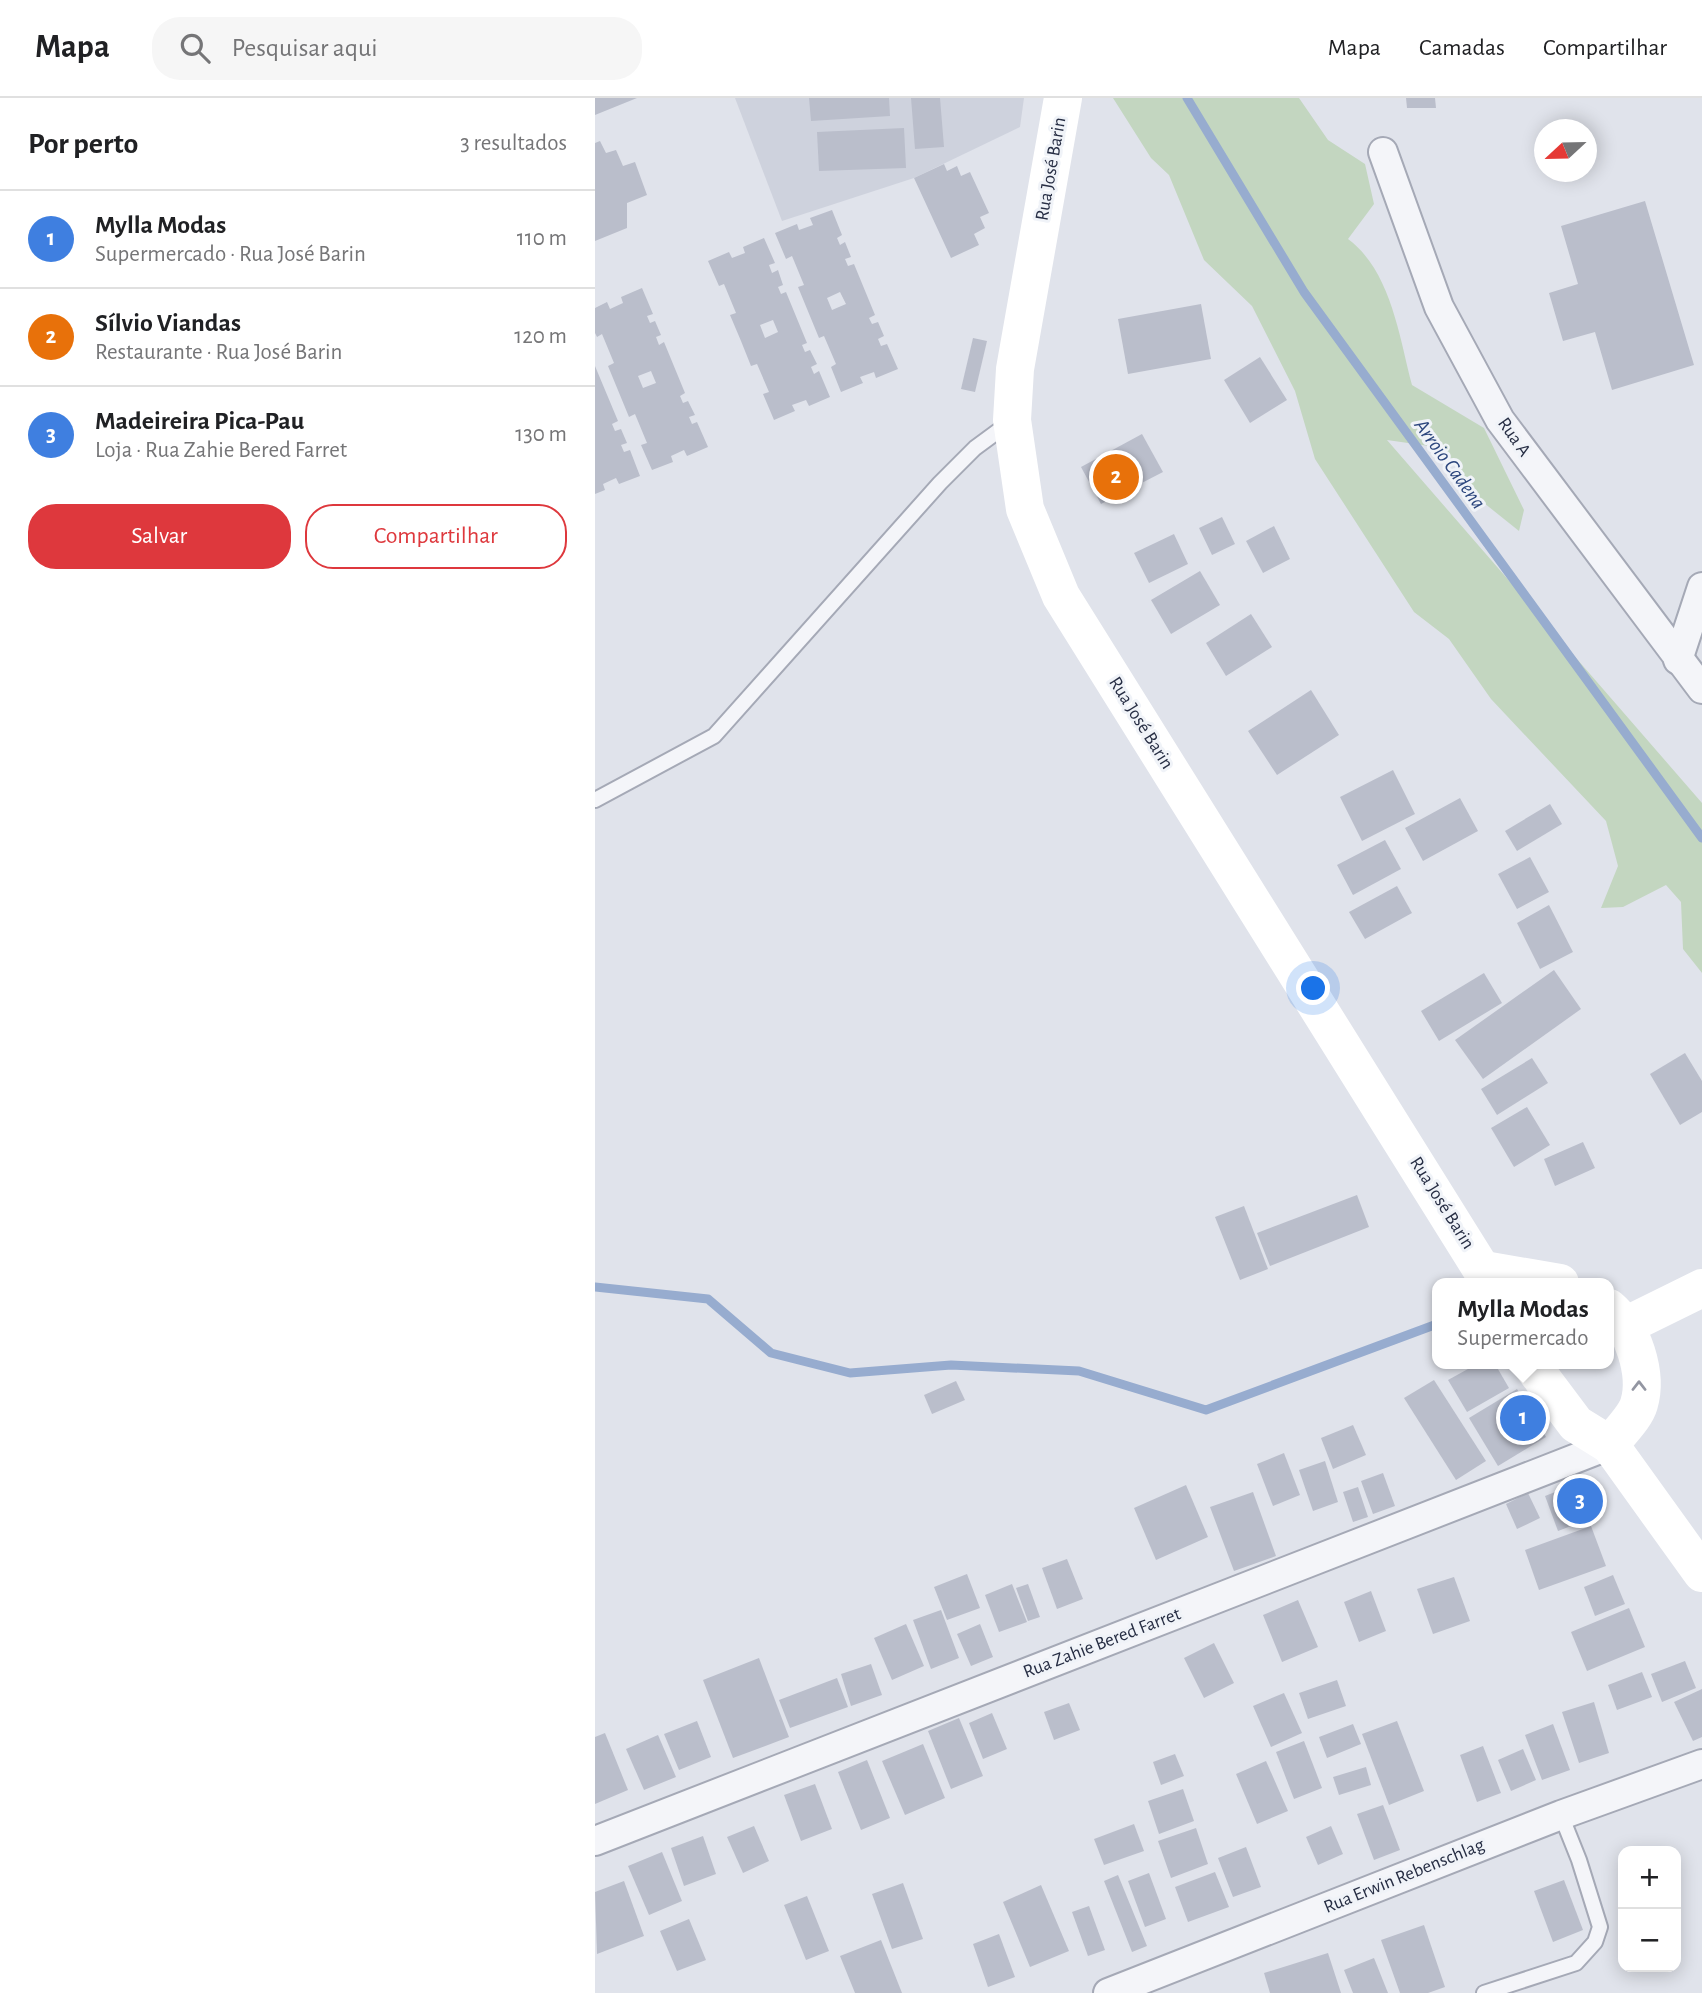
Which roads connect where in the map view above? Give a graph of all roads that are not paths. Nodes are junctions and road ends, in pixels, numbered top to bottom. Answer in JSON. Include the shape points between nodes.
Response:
{"nodes":[{"id":1,"x":1063,"y":98,"type":"edge"},
{"id":2,"x":1384,"y":152,"type":"dead end"},
{"id":3,"x":1012,"y":420,"type":"junction"},
{"id":4,"x":1702,"y":587,"type":"edge"},
{"id":5,"x":1678,"y":660,"type":"junction"},
{"id":6,"x":1702,"y":689,"type":"edge"},
{"id":7,"x":595,"y":800,"type":"edge"},
{"id":8,"x":1487,"y":1276,"type":"edge"},
{"id":9,"x":1508,"y":1278,"type":"edge"},
{"id":10,"x":1702,"y":1288,"type":"edge"},
{"id":11,"x":1616,"y":1318,"type":"edge"},
{"id":12,"x":1535,"y":1369,"type":"edge"},
{"id":13,"x":1610,"y":1445,"type":"junction"},
{"id":14,"x":1702,"y":1573,"type":"edge"},
{"id":15,"x":1702,"y":1764,"type":"edge"},
{"id":16,"x":1560,"y":1815,"type":"junction"},
{"id":17,"x":595,"y":1841,"type":"edge"},
{"id":18,"x":1108,"y":1993,"type":"edge"},
{"id":19,"x":1484,"y":1993,"type":"edge"}],
"edges":[{"from":1,"to":3,"type":"main road","name":"Rua José Barin","via":[[1015,369]]},
{"from":2,"to":5,"type":"street","name":"Rua A","via":[[1439,307],[1500,420]]},
{"from":3,"to":7,"type":"lane","via":[[940,483],[714,736]]},
{"from":3,"to":8,"type":"main road","name":"Rua José Barin","via":[[1025,509],[1061,596]]},
{"from":4,"to":5,"type":"street"},
{"from":5,"to":6,"type":"street","name":"Rua A"},
{"from":8,"to":9,"type":"main road"},
{"from":10,"to":11,"type":"main road"},
{"from":13,"to":11,"type":"main road","one_way":true,"via":[[1639,1405],[1638,1354]]},
{"from":12,"to":13,"type":"main road","via":[[1576,1424]]},
{"from":13,"to":14,"type":"main road"},
{"from":13,"to":17,"type":"street","name":"Rua Zahie Bered Farret"},
{"from":15,"to":16,"type":"street","name":"Rua Erwin Rebenschlag"},
{"from":16,"to":18,"type":"street","name":"Rua Erwin Rebenschlag"},
{"from":16,"to":19,"type":"lane","via":[[1600,1927],[1595,1942],[1576,1963]]}]}
